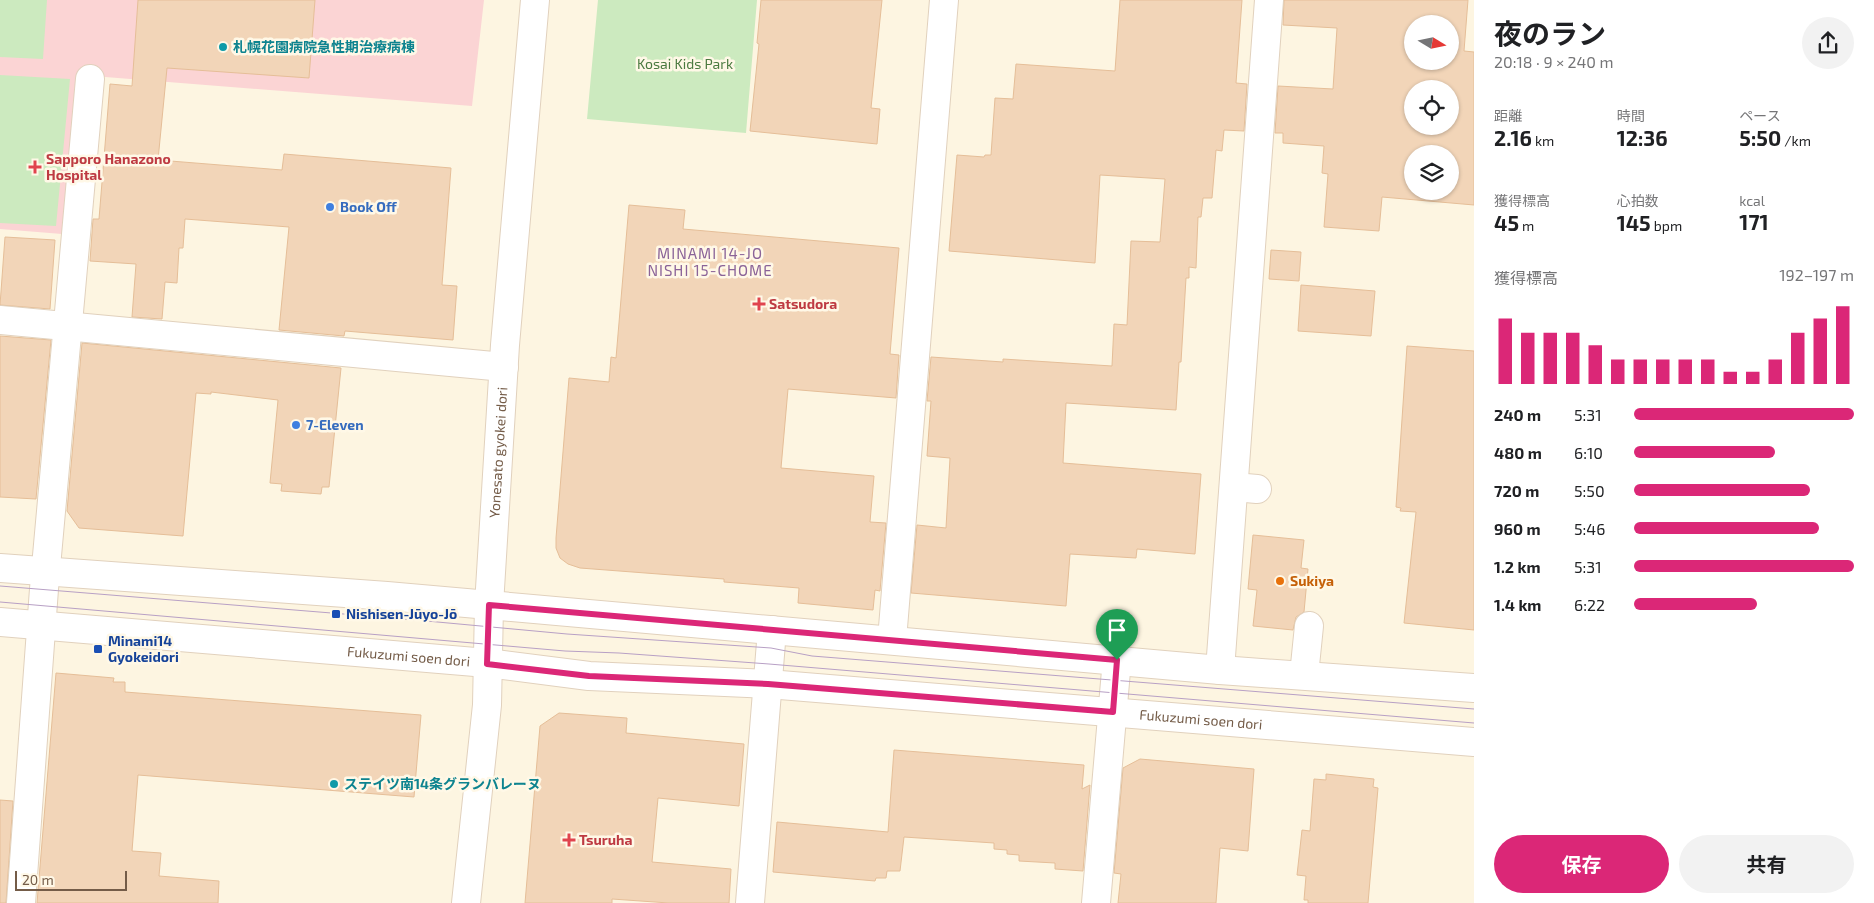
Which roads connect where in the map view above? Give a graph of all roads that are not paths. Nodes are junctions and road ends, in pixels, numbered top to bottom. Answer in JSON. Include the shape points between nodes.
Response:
{"nodes":[{"id":1,"x":535,"y":0,"type":"edge"},
{"id":2,"x":944,"y":0,"type":"edge"},
{"id":3,"x":1269,"y":0,"type":"edge"},
{"id":4,"x":90,"y":79,"type":"dead end"},
{"id":5,"x":0,"y":320,"type":"edge"},
{"id":6,"x":68,"y":326,"type":"junction"},
{"id":7,"x":504,"y":367,"type":"junction"},
{"id":8,"x":0,"y":568,"type":"edge"},
{"id":9,"x":46,"y":571,"type":"junction"},
{"id":10,"x":489,"y":605,"type":"junction"},
{"id":11,"x":0,"y":622,"type":"edge"},
{"id":12,"x":42,"y":625,"type":"junction"},
{"id":13,"x":1309,"y":626,"type":"dead end"},
{"id":14,"x":772,"y":630,"type":"junction"},
{"id":15,"x":892,"y":640,"type":"junction"},
{"id":16,"x":1117,"y":660,"type":"junction"},
{"id":17,"x":487,"y":664,"type":"junction"},
{"id":18,"x":1220,"y":670,"type":"junction"},
{"id":19,"x":1304,"y":675,"type":"junction"},
{"id":20,"x":768,"y":684,"type":"junction"},
{"id":21,"x":1474,"y":688,"type":"edge"},
{"id":22,"x":1113,"y":712,"type":"junction"},
{"id":23,"x":1474,"y":742,"type":"edge"},
{"id":24,"x":21,"y":903,"type":"edge"},
{"id":25,"x":466,"y":903,"type":"edge"},
{"id":26,"x":750,"y":903,"type":"edge"},
{"id":27,"x":1096,"y":903,"type":"edge"}],
"edges":[{"from":1,"to":7,"type":"street","name":"Yonesato gyokei dori"},
{"from":2,"to":15,"type":"street"},
{"from":3,"to":18,"type":"street","via":[[1246,488]]},
{"from":4,"to":6,"type":"street"},
{"from":5,"to":6,"type":"street"},
{"from":6,"to":7,"type":"street"},
{"from":6,"to":9,"type":"street"},
{"from":7,"to":10,"type":"street","name":"Yonesato gyokei dori"},
{"from":8,"to":9,"type":"street"},
{"from":9,"to":10,"type":"street"},
{"from":9,"to":12,"type":"street"},
{"from":10,"to":14,"type":"street"},
{"from":10,"to":17,"type":"street","name":"Yonesato gyokei dori"},
{"from":11,"to":12,"type":"street","name":"Fukuzumi soen dori"},
{"from":12,"to":17,"type":"street","name":"Fukuzumi soen dori"},
{"from":12,"to":24,"type":"street"},
{"from":13,"to":19,"type":"street"},
{"from":14,"to":15,"type":"street"},
{"from":14,"to":20,"type":"street"},
{"from":15,"to":16,"type":"street"},
{"from":16,"to":18,"type":"street"},
{"from":16,"to":22,"type":"street"},
{"from":17,"to":20,"type":"street","name":"Fukuzumi soen dori","via":[[589,676]]},
{"from":17,"to":25,"type":"street","name":"Yonesato gyokei dori","via":[[487,706]]},
{"from":18,"to":19,"type":"street"},
{"from":19,"to":21,"type":"street"},
{"from":20,"to":22,"type":"street","name":"Fukuzumi soen dori"},
{"from":20,"to":26,"type":"street"},
{"from":22,"to":23,"type":"street","name":"Fukuzumi soen dori"},
{"from":22,"to":27,"type":"street"}]}
